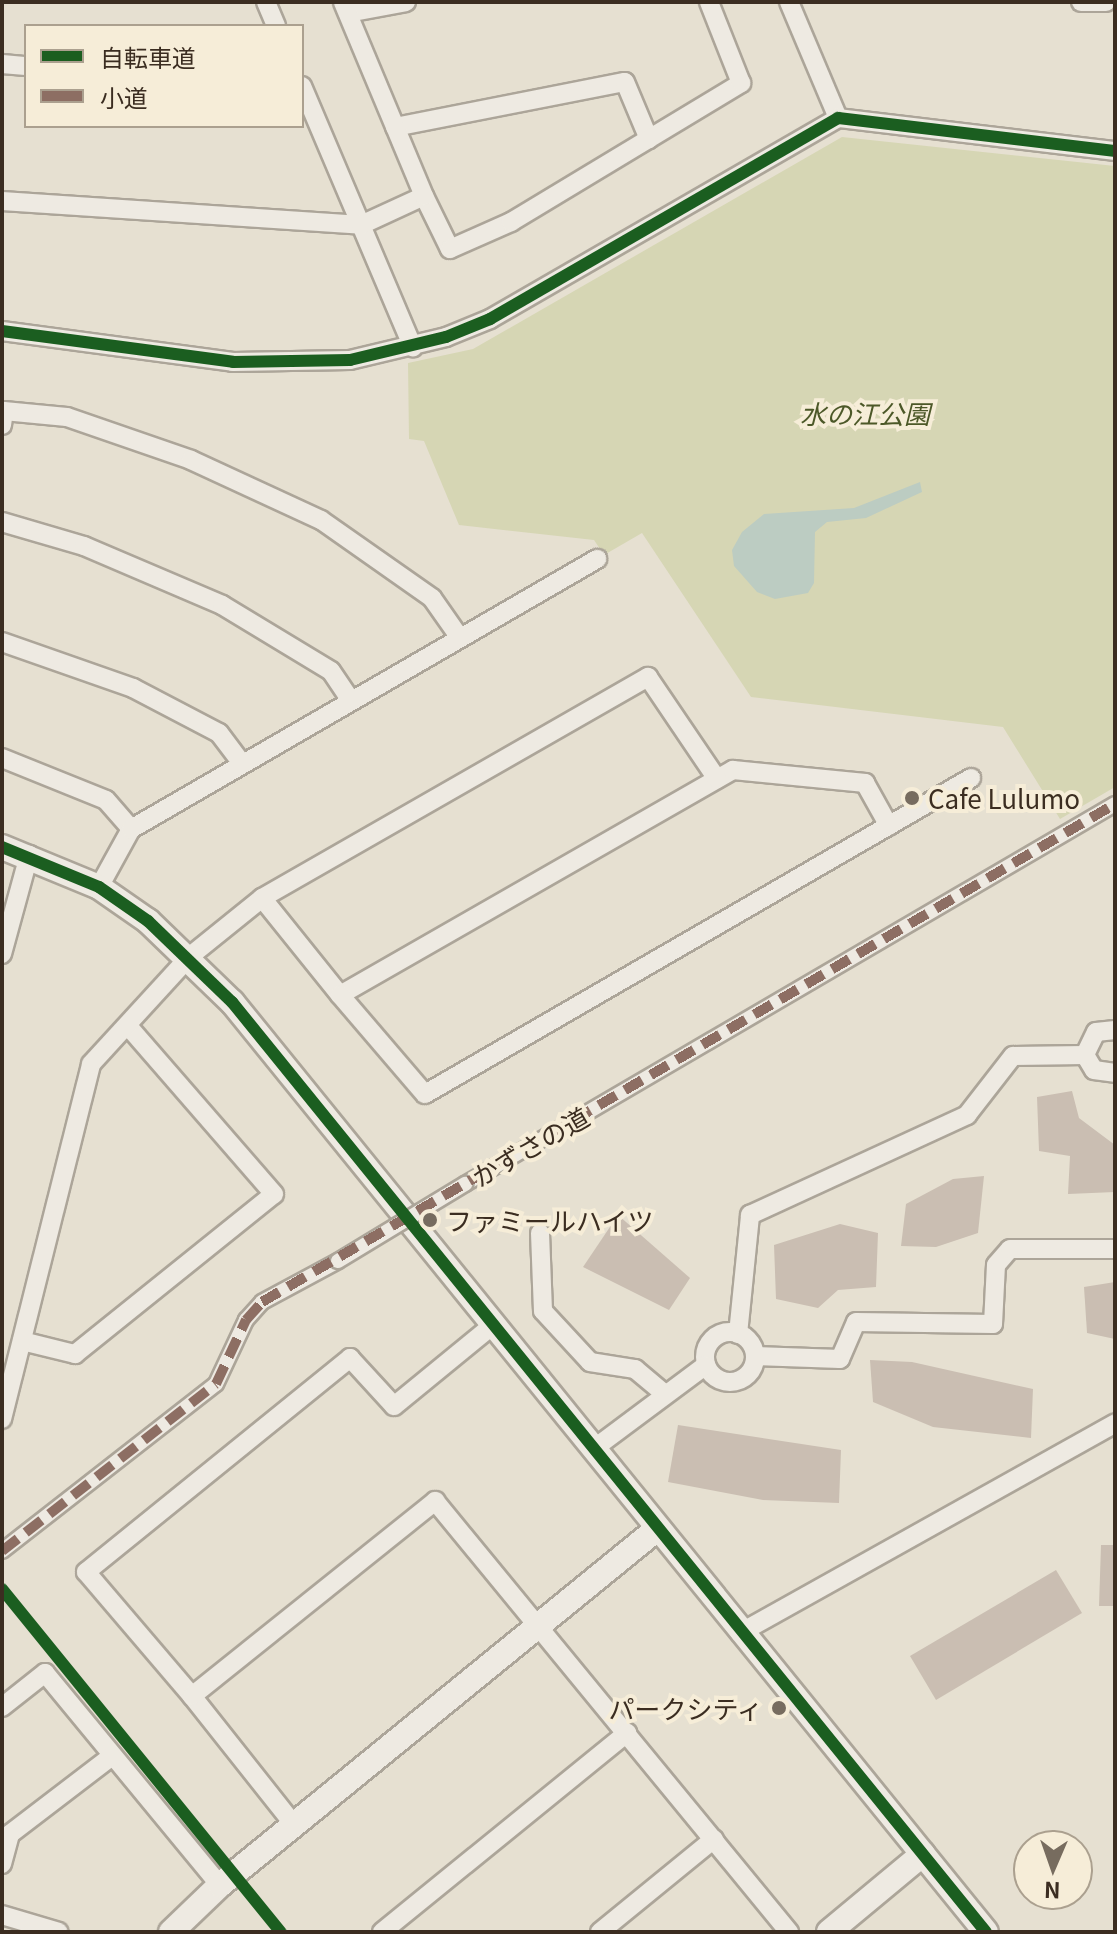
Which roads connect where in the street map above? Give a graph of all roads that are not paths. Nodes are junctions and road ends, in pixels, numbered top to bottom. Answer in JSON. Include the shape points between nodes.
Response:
{"nodes":[{"id":1,"x":266,"y":2,"type":"edge"},
{"id":2,"x":406,"y":2,"type":"edge"},
{"id":3,"x":709,"y":2,"type":"edge"},
{"id":4,"x":789,"y":2,"type":"edge"},
{"id":5,"x":1081,"y":2,"type":"edge"},
{"id":6,"x":1106,"y":2,"type":"edge"},
{"id":7,"x":346,"y":8,"type":"edge"},
{"id":8,"x":275,"y":24,"type":"edge"},
{"id":9,"x":2,"y":64,"type":"edge"},
{"id":10,"x":24,"y":66,"type":"edge"},
{"id":11,"x":304,"y":91,"type":"edge"},
{"id":12,"x":838,"y":118,"type":"junction"},
{"id":13,"x":395,"y":127,"type":"junction"},
{"id":14,"x":649,"y":139,"type":"junction"},
{"id":15,"x":1115,"y":151,"type":"edge"},
{"id":16,"x":424,"y":196,"type":"junction"},
{"id":17,"x":2,"y":201,"type":"edge"},
{"id":18,"x":361,"y":225,"type":"junction"},
{"id":19,"x":2,"y":331,"type":"edge"},
{"id":20,"x":413,"y":347,"type":"junction"},
{"id":21,"x":2,"y":425,"type":"edge"},
{"id":22,"x":2,"y":522,"type":"edge"},
{"id":23,"x":597,"y":559,"type":"dead end"},
{"id":24,"x":460,"y":638,"type":"junction"},
{"id":25,"x":2,"y":642,"type":"edge"},
{"id":26,"x":351,"y":701,"type":"junction"},
{"id":27,"x":2,"y":758,"type":"edge"},
{"id":28,"x":242,"y":764,"type":"junction"},
{"id":29,"x":971,"y":778,"type":"dead end"},
{"id":30,"x":717,"y":779,"type":"junction"},
{"id":31,"x":1115,"y":804,"type":"edge"},
{"id":32,"x":889,"y":826,"type":"junction"},
{"id":33,"x":131,"y":829,"type":"junction"},
{"id":34,"x":2,"y":847,"type":"edge"},
{"id":35,"x":29,"y":855,"type":"junction"},
{"id":36,"x":99,"y":887,"type":"junction"},
{"id":37,"x":262,"y":898,"type":"junction"},
{"id":38,"x":2,"y":954,"type":"edge"},
{"id":39,"x":189,"y":957,"type":"junction"},
{"id":40,"x":340,"y":995,"type":"junction"},
{"id":41,"x":128,"y":1026,"type":"junction"},
{"id":42,"x":1115,"y":1030,"type":"edge"},
{"id":43,"x":1085,"y":1055,"type":"junction"},
{"id":44,"x":1115,"y":1073,"type":"edge"},
{"id":45,"x":540,"y":1233,"type":"dead end"},
{"id":46,"x":1115,"y":1249,"type":"edge"},
{"id":47,"x":493,"y":1325,"type":"junction"},
{"id":48,"x":738,"y":1334,"type":"junction"},
{"id":49,"x":22,"y":1341,"type":"junction"},
{"id":50,"x":755,"y":1356,"type":"junction"},
{"id":51,"x":706,"y":1365,"type":"junction"},
{"id":52,"x":664,"y":1393,"type":"junction"},
{"id":53,"x":2,"y":1419,"type":"edge"},
{"id":54,"x":1115,"y":1423,"type":"edge"},
{"id":55,"x":592,"y":1450,"type":"junction"},
{"id":56,"x":657,"y":1529,"type":"junction"},
{"id":57,"x":2,"y":1551,"type":"edge"},
{"id":58,"x":540,"y":1625,"type":"junction"},
{"id":59,"x":740,"y":1633,"type":"junction"},
{"id":60,"x":192,"y":1696,"type":"junction"},
{"id":61,"x":2,"y":1707,"type":"edge"},
{"id":62,"x":627,"y":1733,"type":"junction"},
{"id":63,"x":112,"y":1756,"type":"junction"},
{"id":64,"x":295,"y":1826,"type":"junction"},
{"id":65,"x":714,"y":1839,"type":"junction"},
{"id":66,"x":923,"y":1854,"type":"junction"},
{"id":67,"x":2,"y":1864,"type":"edge"},
{"id":68,"x":220,"y":1885,"type":"junction"},
{"id":69,"x":2,"y":1915,"type":"edge"},
{"id":70,"x":59,"y":1932,"type":"edge"},
{"id":71,"x":171,"y":1932,"type":"edge"},
{"id":72,"x":382,"y":1932,"type":"edge"},
{"id":73,"x":600,"y":1932,"type":"edge"},
{"id":74,"x":789,"y":1932,"type":"edge"},
{"id":75,"x":829,"y":1932,"type":"edge"},
{"id":76,"x":986,"y":1932,"type":"edge"}],
"edges":[{"from":1,"to":8,"type":"street"},
{"from":2,"to":7,"type":"street"},
{"from":3,"to":14,"type":"street","via":[[741,83]]},
{"from":4,"to":12,"type":"street"},
{"from":5,"to":6,"type":"street"},
{"from":7,"to":13,"type":"street"},
{"from":9,"to":10,"type":"street"},
{"from":11,"to":18,"type":"street"},
{"from":12,"to":15,"type":"street"},
{"from":12,"to":20,"type":"street","via":[[490,319]]},
{"from":13,"to":14,"type":"street","via":[[625,82]]},
{"from":13,"to":16,"type":"street"},
{"from":14,"to":16,"type":"street","via":[[511,222],[450,249]]},
{"from":16,"to":18,"type":"street"},
{"from":17,"to":18,"type":"street"},
{"from":18,"to":20,"type":"street"},
{"from":19,"to":20,"type":"street","via":[[233,362],[350,360]]},
{"from":21,"to":24,"type":"street","via":[[4,411],[67,417],[191,460],[307,513],[432,598]]},
{"from":22,"to":26,"type":"street","via":[[84,546],[222,605],[331,671]]},
{"from":23,"to":24,"type":"street"},
{"from":24,"to":26,"type":"street"},
{"from":25,"to":28,"type":"street","via":[[133,688],[219,733]]},
{"from":26,"to":28,"type":"street"},
{"from":27,"to":33,"type":"street","via":[[106,800]]},
{"from":28,"to":33,"type":"street"},
{"from":29,"to":32,"type":"street"},
{"from":30,"to":32,"type":"street","via":[[733,770],[865,783]]},
{"from":30,"to":37,"type":"street","via":[[648,677]]},
{"from":30,"to":40,"type":"street"},
{"from":31,"to":57,"type":"street","name":"かずさの道","bridge":true,"via":[[262,1302],[246,1320],[216,1384]]},
{"from":32,"to":40,"type":"street","via":[[425,1094]]},
{"from":33,"to":36,"type":"street"},
{"from":34,"to":35,"type":"street"},
{"from":35,"to":36,"type":"street"},
{"from":35,"to":38,"type":"street"},
{"from":36,"to":39,"type":"street"},
{"from":37,"to":39,"type":"street"},
{"from":37,"to":40,"type":"street"},
{"from":39,"to":41,"type":"street"},
{"from":39,"to":47,"type":"street"},
{"from":41,"to":49,"type":"street","via":[[91,1064]]},
{"from":41,"to":49,"type":"street","via":[[274,1194],[75,1354]]},
{"from":42,"to":43,"type":"street","via":[[1096,1032]]},
{"from":43,"to":44,"type":"street","via":[[1094,1070]]},
{"from":43,"to":48,"type":"street","via":[[1013,1056],[967,1115],[750,1215]]},
{"from":45,"to":52,"type":"street","via":[[543,1311],[590,1362],[635,1369]]},
{"from":46,"to":50,"type":"street","via":[[1010,1249],[996,1265],[993,1324],[856,1322],[840,1359]]},
{"from":47,"to":55,"type":"street"},
{"from":47,"to":60,"type":"street","via":[[394,1406],[350,1358],[86,1572]]},
{"from":48,"to":50,"type":"street"},
{"from":48,"to":51,"type":"street","via":[[714,1338]]},
{"from":49,"to":53,"type":"street"},
{"from":50,"to":51,"type":"street","via":[[753,1369],[738,1382],[719,1380]]},
{"from":51,"to":52,"type":"street"},
{"from":52,"to":55,"type":"street"},
{"from":54,"to":59,"type":"street"},
{"from":55,"to":56,"type":"street"},
{"from":56,"to":58,"type":"street"},
{"from":56,"to":59,"type":"street"},
{"from":58,"to":60,"type":"street","via":[[435,1501]]},
{"from":58,"to":62,"type":"street"},
{"from":58,"to":64,"type":"street"},
{"from":59,"to":66,"type":"street"},
{"from":60,"to":64,"type":"street"},
{"from":61,"to":63,"type":"street","via":[[45,1673]]},
{"from":62,"to":65,"type":"street"},
{"from":62,"to":72,"type":"street"},
{"from":63,"to":67,"type":"street","via":[[10,1834]]},
{"from":63,"to":68,"type":"street"},
{"from":64,"to":68,"type":"street"},
{"from":65,"to":73,"type":"street"},
{"from":65,"to":74,"type":"street"},
{"from":66,"to":75,"type":"street"},
{"from":66,"to":76,"type":"street"},
{"from":68,"to":71,"type":"street"},
{"from":69,"to":70,"type":"street"}]}
